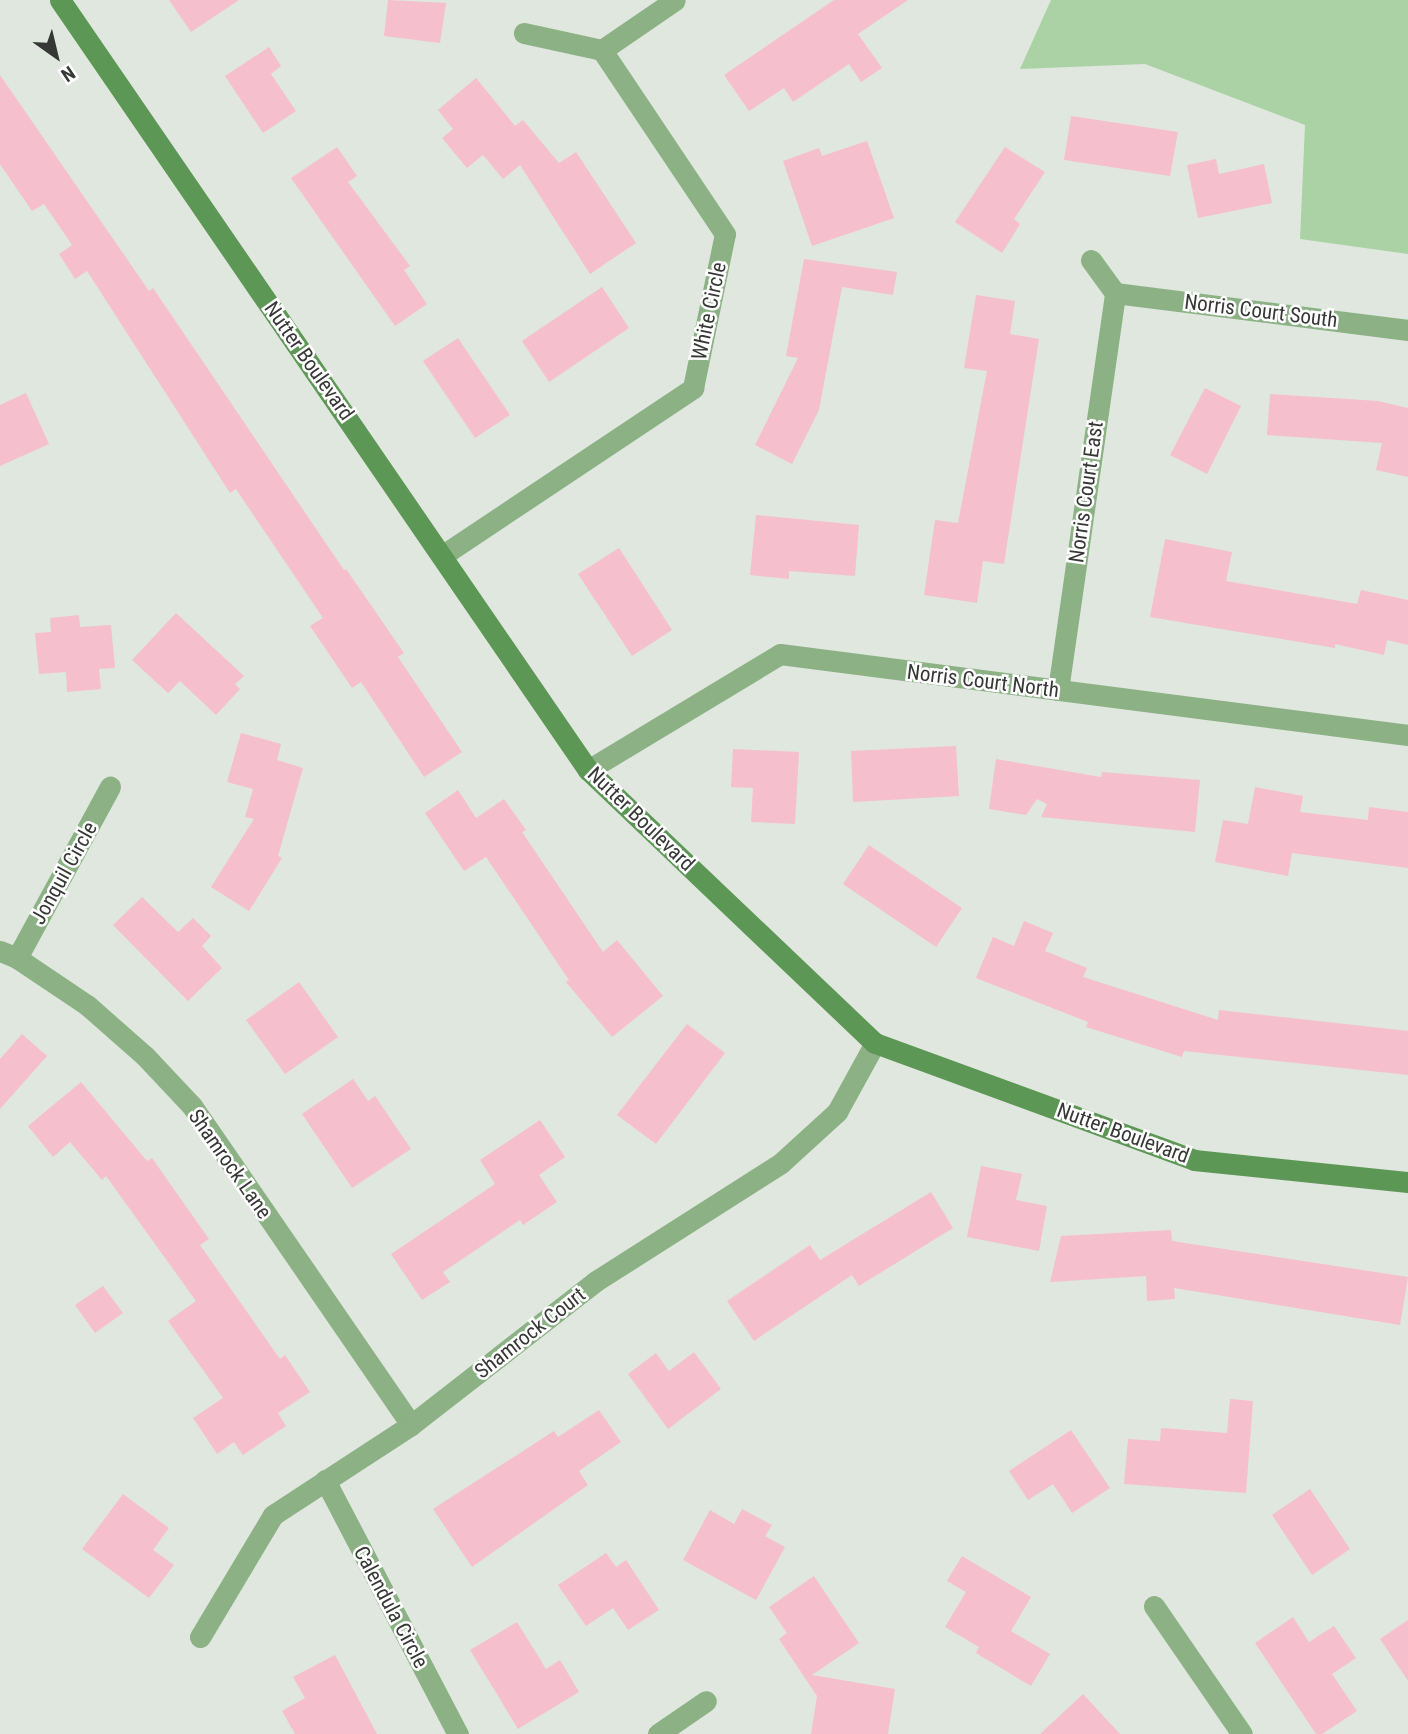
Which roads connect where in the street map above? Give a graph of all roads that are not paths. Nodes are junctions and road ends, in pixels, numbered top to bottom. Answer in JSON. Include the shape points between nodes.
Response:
{"nodes":[{"id":1,"x":60,"y":0,"type":"edge"},
{"id":2,"x":675,"y":0,"type":"edge"},
{"id":3,"x":524,"y":33,"type":"dead end"},
{"id":4,"x":602,"y":50,"type":"junction"},
{"id":5,"x":1091,"y":260,"type":"dead end"},
{"id":6,"x":1115,"y":293,"type":"junction"},
{"id":7,"x":1408,"y":330,"type":"edge"},
{"id":8,"x":443,"y":555,"type":"junction"},
{"id":9,"x":1058,"y":690,"type":"junction"},
{"id":10,"x":1408,"y":735,"type":"edge"},
{"id":11,"x":588,"y":770,"type":"junction"},
{"id":12,"x":110,"y":787,"type":"dead end"},
{"id":13,"x":8,"y":955,"type":"edge"},
{"id":14,"x":875,"y":1043,"type":"junction"},
{"id":15,"x":1408,"y":1182,"type":"edge"},
{"id":16,"x":411,"y":1425,"type":"junction"},
{"id":17,"x":325,"y":1480,"type":"junction"},
{"id":18,"x":1154,"y":1606,"type":"dead end"},
{"id":19,"x":200,"y":1637,"type":"dead end"},
{"id":20,"x":706,"y":1701,"type":"dead end"},
{"id":21,"x":458,"y":1734,"type":"edge"},
{"id":22,"x":659,"y":1734,"type":"edge"},
{"id":23,"x":1242,"y":1734,"type":"edge"}],
"edges":[{"from":1,"to":8,"type":"street","name":"Nutter Boulevard"},
{"from":2,"to":4,"type":"street"},
{"from":3,"to":4,"type":"street"},
{"from":4,"to":8,"type":"street","name":"White Circle","via":[[725,234],[693,388]]},
{"from":5,"to":6,"type":"street"},
{"from":6,"to":7,"type":"street","name":"Norris Court South"},
{"from":6,"to":9,"type":"street","name":"Norris Court East"},
{"from":8,"to":11,"type":"street","name":"Nutter Boulevard"},
{"from":9,"to":10,"type":"street","name":"Norris Court North"},
{"from":9,"to":11,"type":"street","name":"Norris Court North","via":[[780,654]]},
{"from":11,"to":14,"type":"street","name":"Nutter Boulevard"},
{"from":12,"to":13,"type":"street","name":"Jonquil Circle"},
{"from":13,"to":16,"type":"street","name":"Shamrock Lane","via":[[86,1004],[145,1056],[192,1107]]},
{"from":14,"to":15,"type":"street","name":"Nutter Boulevard","via":[[1194,1160]]},
{"from":14,"to":16,"type":"street","name":"Shamrock Court","via":[[837,1112],[780,1163],[596,1281]]},
{"from":16,"to":17,"type":"street","name":"Shamrock Court"},
{"from":17,"to":19,"type":"street","name":"Shamrock Court","via":[[273,1515]]},
{"from":17,"to":21,"type":"street","name":"Calendula Circle"},
{"from":18,"to":23,"type":"street"},
{"from":20,"to":22,"type":"street"}]}
